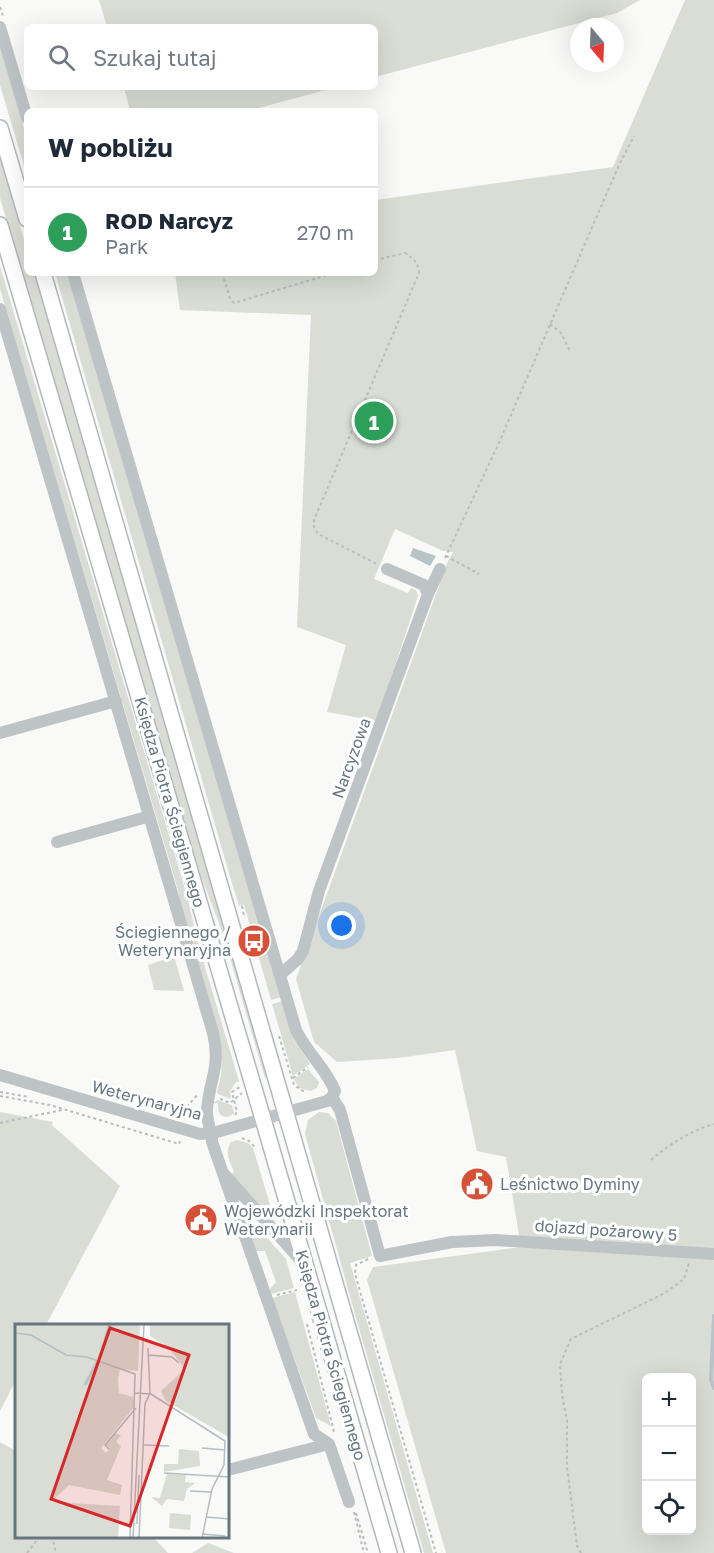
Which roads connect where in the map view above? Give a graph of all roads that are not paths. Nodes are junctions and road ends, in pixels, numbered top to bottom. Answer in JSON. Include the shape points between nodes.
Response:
{"nodes":[{"id":1,"x":0,"y":27,"type":"edge"},
{"id":2,"x":24,"y":108,"type":"edge"},
{"id":3,"x":0,"y":129,"type":"edge"},
{"id":4,"x":24,"y":209,"type":"edge"},
{"id":5,"x":0,"y":225,"type":"edge"},
{"id":6,"x":44,"y":276,"type":"edge"},
{"id":7,"x":74,"y":276,"type":"edge"},
{"id":8,"x":0,"y":309,"type":"edge"},
{"id":9,"x":384,"y":567,"type":"road end"},
{"id":10,"x":440,"y":569,"type":"road end"},
{"id":11,"x":428,"y":594,"type":"junction"},
{"id":12,"x":116,"y":701,"type":"junction"},
{"id":13,"x":0,"y":733,"type":"edge"},
{"id":14,"x":143,"y":818,"type":"dead end"},
{"id":15,"x":57,"y":842,"type":"dead end"},
{"id":16,"x":280,"y":975,"type":"junction"},
{"id":17,"x":0,"y":1075,"type":"edge"},
{"id":18,"x":332,"y":1097,"type":"junction"},
{"id":19,"x":286,"y":1113,"type":"junction"},
{"id":20,"x":263,"y":1119,"type":"junction"},
{"id":21,"x":213,"y":1133,"type":"junction"},
{"id":22,"x":221,"y":1171,"type":"junction"},
{"id":23,"x":714,"y":1254,"type":"edge"},
{"id":24,"x":305,"y":1264,"type":"junction"},
{"id":25,"x":332,"y":1438,"type":"junction"},
{"id":26,"x":230,"y":1469,"type":"edge"},
{"id":27,"x":355,"y":1509,"type":"road end"},
{"id":28,"x":389,"y":1553,"type":"edge"},
{"id":29,"x":413,"y":1553,"type":"edge"}],
"edges":[{"from":1,"to":2,"type":"street"},
{"from":3,"to":4,"type":"main road"},
{"from":5,"to":20,"type":"main road","name":"Księdza Piotra Ściegiennego"},
{"from":6,"to":19,"type":"main road","name":"Księdza Piotra Ściegiennego"},
{"from":7,"to":16,"type":"street"},
{"from":8,"to":12,"type":"street"},
{"from":9,"to":11,"type":"street","via":[[424,585]]},
{"from":10,"to":11,"type":"street","name":"Narcyzowa"},
{"from":11,"to":16,"type":"street","name":"Narcyzowa","via":[[319,891],[303,951]]},
{"from":12,"to":13,"type":"street"},
{"from":12,"to":21,"type":"street","via":[[216,1046],[217,1065],[207,1112]]},
{"from":14,"to":15,"type":"street"},
{"from":16,"to":18,"type":"street","via":[[296,1030],[333,1086]]},
{"from":17,"to":21,"type":"street","name":"Weterynaryjna","via":[[181,1129]]},
{"from":18,"to":19,"type":"street","name":"Weterynaryjna"},
{"from":18,"to":23,"type":"street","name":"dojazd pożarowy 5","via":[[340,1110],[380,1256],[452,1242],[496,1240]]},
{"from":19,"to":20,"type":"street","name":"Weterynaryjna"},
{"from":19,"to":29,"type":"main road","name":"Księdza Piotra Ściegiennego"},
{"from":20,"to":21,"type":"street","name":"Weterynaryjna"},
{"from":20,"to":24,"type":"main road","name":"Księdza Piotra Ściegiennego"},
{"from":21,"to":22,"type":"street"},
{"from":22,"to":24,"type":"street"},
{"from":22,"to":25,"type":"street","via":[[314,1434]]},
{"from":24,"to":28,"type":"main road","name":"Księdza Piotra Ściegiennego"},
{"from":25,"to":26,"type":"street"},
{"from":25,"to":27,"type":"street"}]}
